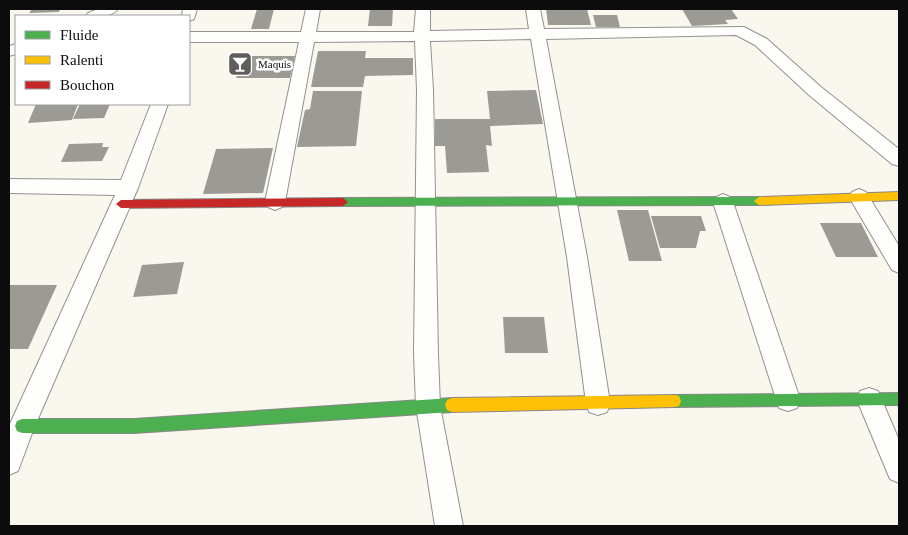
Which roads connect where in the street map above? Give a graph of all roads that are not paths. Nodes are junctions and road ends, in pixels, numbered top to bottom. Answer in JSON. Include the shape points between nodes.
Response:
{"nodes":[{"id":1,"x":111,"y":9,"type":"edge"},
{"id":2,"x":313,"y":9,"type":"edge"},
{"id":3,"x":423,"y":9,"type":"edge"},
{"id":4,"x":532,"y":9,"type":"edge"},
{"id":5,"x":96,"y":15,"type":"edge"},
{"id":6,"x":537,"y":34,"type":"junction"},
{"id":7,"x":422,"y":36,"type":"junction"},
{"id":8,"x":190,"y":37,"type":"edge"},
{"id":9,"x":306,"y":37,"type":"junction"},
{"id":10,"x":159,"y":105,"type":"edge"},
{"id":11,"x":899,"y":160,"type":"edge"},
{"id":12,"x":9,"y":186,"type":"edge"},
{"id":13,"x":125,"y":196,"type":"junction"},
{"id":14,"x":899,"y":196,"type":"edge"},
{"id":15,"x":859,"y":197,"type":"junction"},
{"id":16,"x":567,"y":200,"type":"junction"},
{"id":17,"x":276,"y":202,"type":"junction"},
{"id":18,"x":425,"y":202,"type":"junction"},
{"id":19,"x":723,"y":202,"type":"junction"},
{"id":20,"x":899,"y":264,"type":"edge"},
{"id":21,"x":788,"y":399,"type":"junction"},
{"id":22,"x":899,"y":399,"type":"edge"},
{"id":23,"x":869,"y":400,"type":"junction"},
{"id":24,"x":598,"y":403,"type":"junction"},
{"id":25,"x":428,"y":406,"type":"junction"},
{"id":26,"x":22,"y":426,"type":"junction"},
{"id":27,"x":9,"y":462,"type":"edge"},
{"id":28,"x":899,"y":470,"type":"edge"},
{"id":29,"x":449,"y":526,"type":"edge"}],
"edges":[{"from":1,"to":5,"type":"street"},
{"from":2,"to":9,"type":"street"},
{"from":3,"to":7,"type":"street"},
{"from":4,"to":6,"type":"street"},
{"from":6,"to":7,"type":"street"},
{"from":6,"to":11,"type":"street","via":[[739,30],[760,42]]},
{"from":6,"to":16,"type":"street"},
{"from":7,"to":9,"type":"street"},
{"from":7,"to":18,"type":"street"},
{"from":8,"to":9,"type":"street"},
{"from":9,"to":17,"type":"street"},
{"from":10,"to":13,"type":"street"},
{"from":12,"to":13,"type":"street"},
{"from":13,"to":17,"type":"street"},
{"from":13,"to":26,"type":"street"},
{"from":14,"to":15,"type":"street"},
{"from":15,"to":19,"type":"street"},
{"from":15,"to":20,"type":"street"},
{"from":16,"to":18,"type":"street"},
{"from":16,"to":19,"type":"street"},
{"from":16,"to":24,"type":"street"},
{"from":17,"to":18,"type":"street"},
{"from":18,"to":25,"type":"street"},
{"from":19,"to":21,"type":"street"},
{"from":21,"to":23,"type":"street"},
{"from":21,"to":24,"type":"street"},
{"from":22,"to":23,"type":"street"},
{"from":23,"to":28,"type":"street"},
{"from":24,"to":25,"type":"street"},
{"from":25,"to":26,"type":"street","via":[[134,426]]},
{"from":25,"to":29,"type":"street"},
{"from":26,"to":27,"type":"street"}]}
